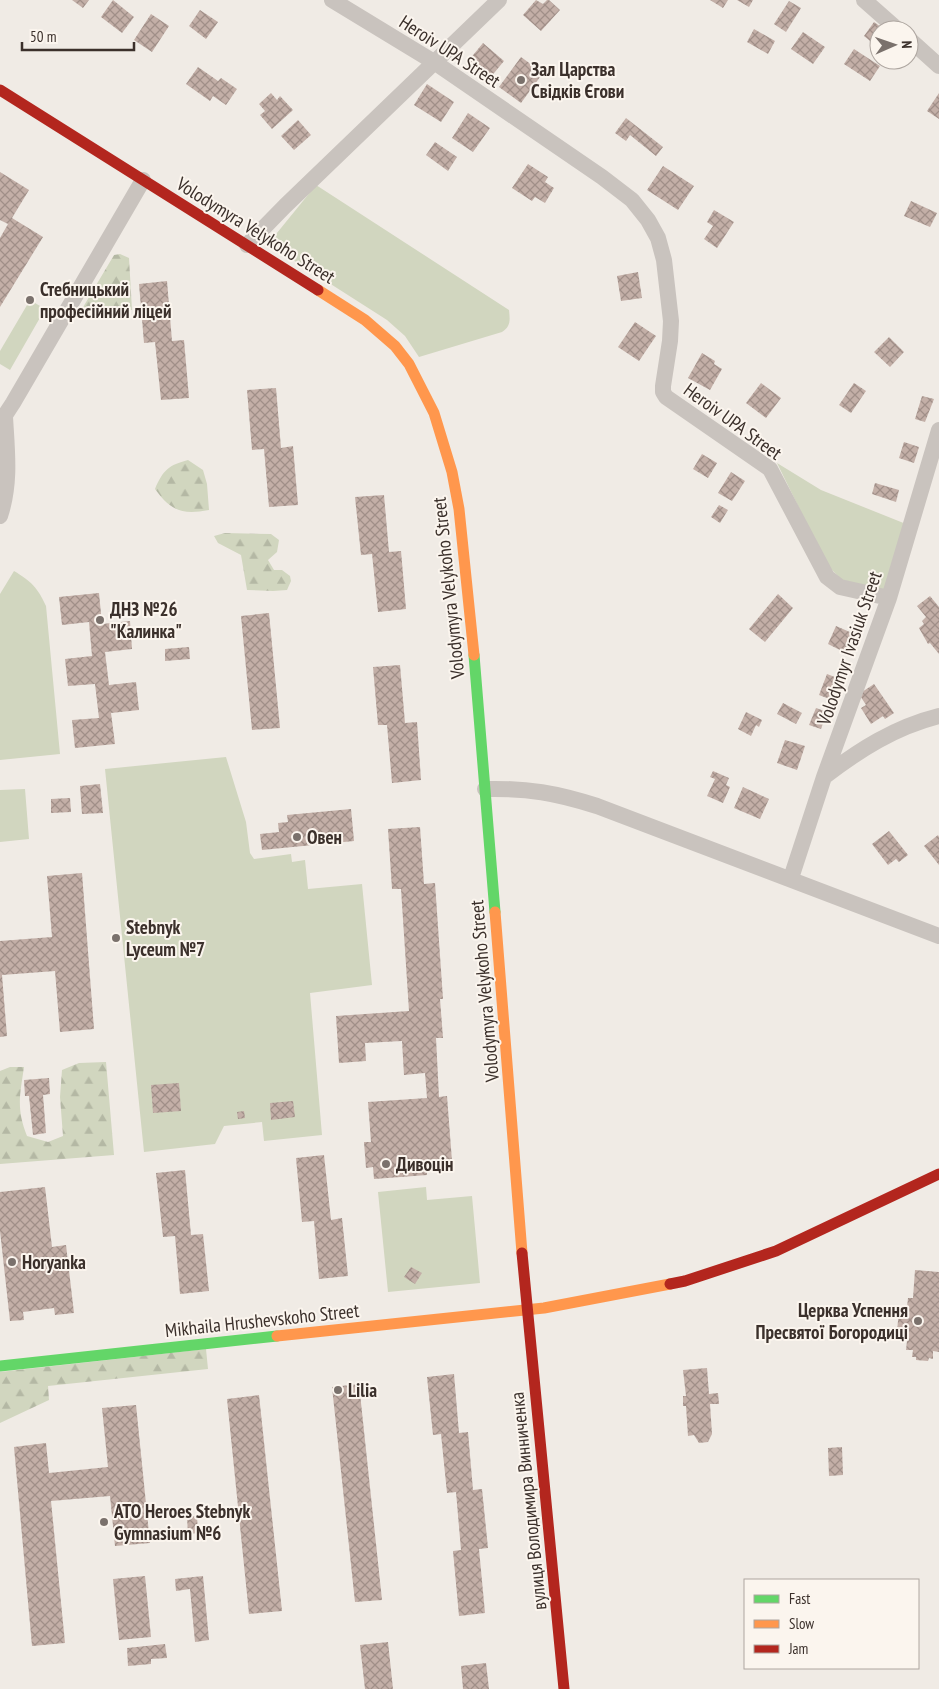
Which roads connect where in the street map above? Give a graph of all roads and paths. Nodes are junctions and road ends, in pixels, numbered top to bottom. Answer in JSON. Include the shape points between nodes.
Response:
{"nodes":[{"id":1,"x":332,"y":0,"type":"edge"},
{"id":2,"x":498,"y":0,"type":"edge"},
{"id":3,"x":864,"y":0,"type":"edge"},
{"id":4,"x":887,"y":20,"type":"edge"},
{"id":5,"x":919,"y":49,"type":"edge"},
{"id":6,"x":434,"y":62,"type":"junction"},
{"id":7,"x":939,"y":66,"type":"edge"},
{"id":8,"x":0,"y":90,"type":"edge"},
{"id":9,"x":143,"y":180,"type":"junction"},
{"id":10,"x":247,"y":245,"type":"junction"},
{"id":11,"x":2,"y":420,"type":"edge"},
{"id":12,"x":939,"y":430,"type":"edge"},
{"id":13,"x":0,"y":516,"type":"edge"},
{"id":14,"x":889,"y":598,"type":"junction"},
{"id":15,"x":939,"y":716,"type":"edge"},
{"id":16,"x":824,"y":777,"type":"junction"},
{"id":17,"x":485,"y":789,"type":"junction"},
{"id":18,"x":790,"y":878,"type":"junction"},
{"id":19,"x":939,"y":936,"type":"edge"},
{"id":20,"x":939,"y":1174,"type":"edge"},
{"id":21,"x":527,"y":1310,"type":"junction"},
{"id":22,"x":0,"y":1366,"type":"edge"},
{"id":23,"x":564,"y":1689,"type":"edge"}],
"edges":[{"from":1,"to":6,"type":"street","name":"Heroiv UPA Street"},
{"from":2,"to":6,"type":"street"},
{"from":3,"to":4,"type":"street"},
{"from":5,"to":7,"type":"street"},
{"from":6,"to":10,"type":"street"},
{"from":6,"to":14,"type":"street","name":"Heroiv UPA Street","via":[[632,200],[658,238],[664,260],[670,321],[663,386],[666,397],[770,469],[827,577],[840,587]]},
{"from":8,"to":9,"type":"street","name":"Volodymyra Velykoho Street"},
{"from":9,"to":10,"type":"street","name":"Volodymyra Velykoho Street"},
{"from":9,"to":11,"type":"street"},
{"from":10,"to":17,"type":"street","name":"Volodymyra Velykoho Street","via":[[346,307],[395,346],[409,364],[434,413],[459,508]]},
{"from":11,"to":13,"type":"street","via":[[8,473]]},
{"from":12,"to":14,"type":"street","name":"Volodymyr Ivasiuk Street"},
{"from":14,"to":16,"type":"street","name":"Volodymyr Ivasiuk Street"},
{"from":15,"to":16,"type":"street","via":[[880,738]]},
{"from":16,"to":18,"type":"street","name":"Volodymyr Ivasiuk Street"},
{"from":17,"to":18,"type":"street","via":[[517,788],[562,795]]},
{"from":17,"to":21,"type":"street","name":"Volodymyra Velykoho Street"},
{"from":18,"to":19,"type":"street"},
{"from":20,"to":21,"type":"street","name":"Mikhaila Hrushevskoho Street","via":[[767,1254],[685,1281]]},
{"from":21,"to":22,"type":"street","name":"Mikhaila Hrushevskoho Street"},
{"from":21,"to":23,"type":"street","name":"вулиця Володимира Винниченка"}]}
